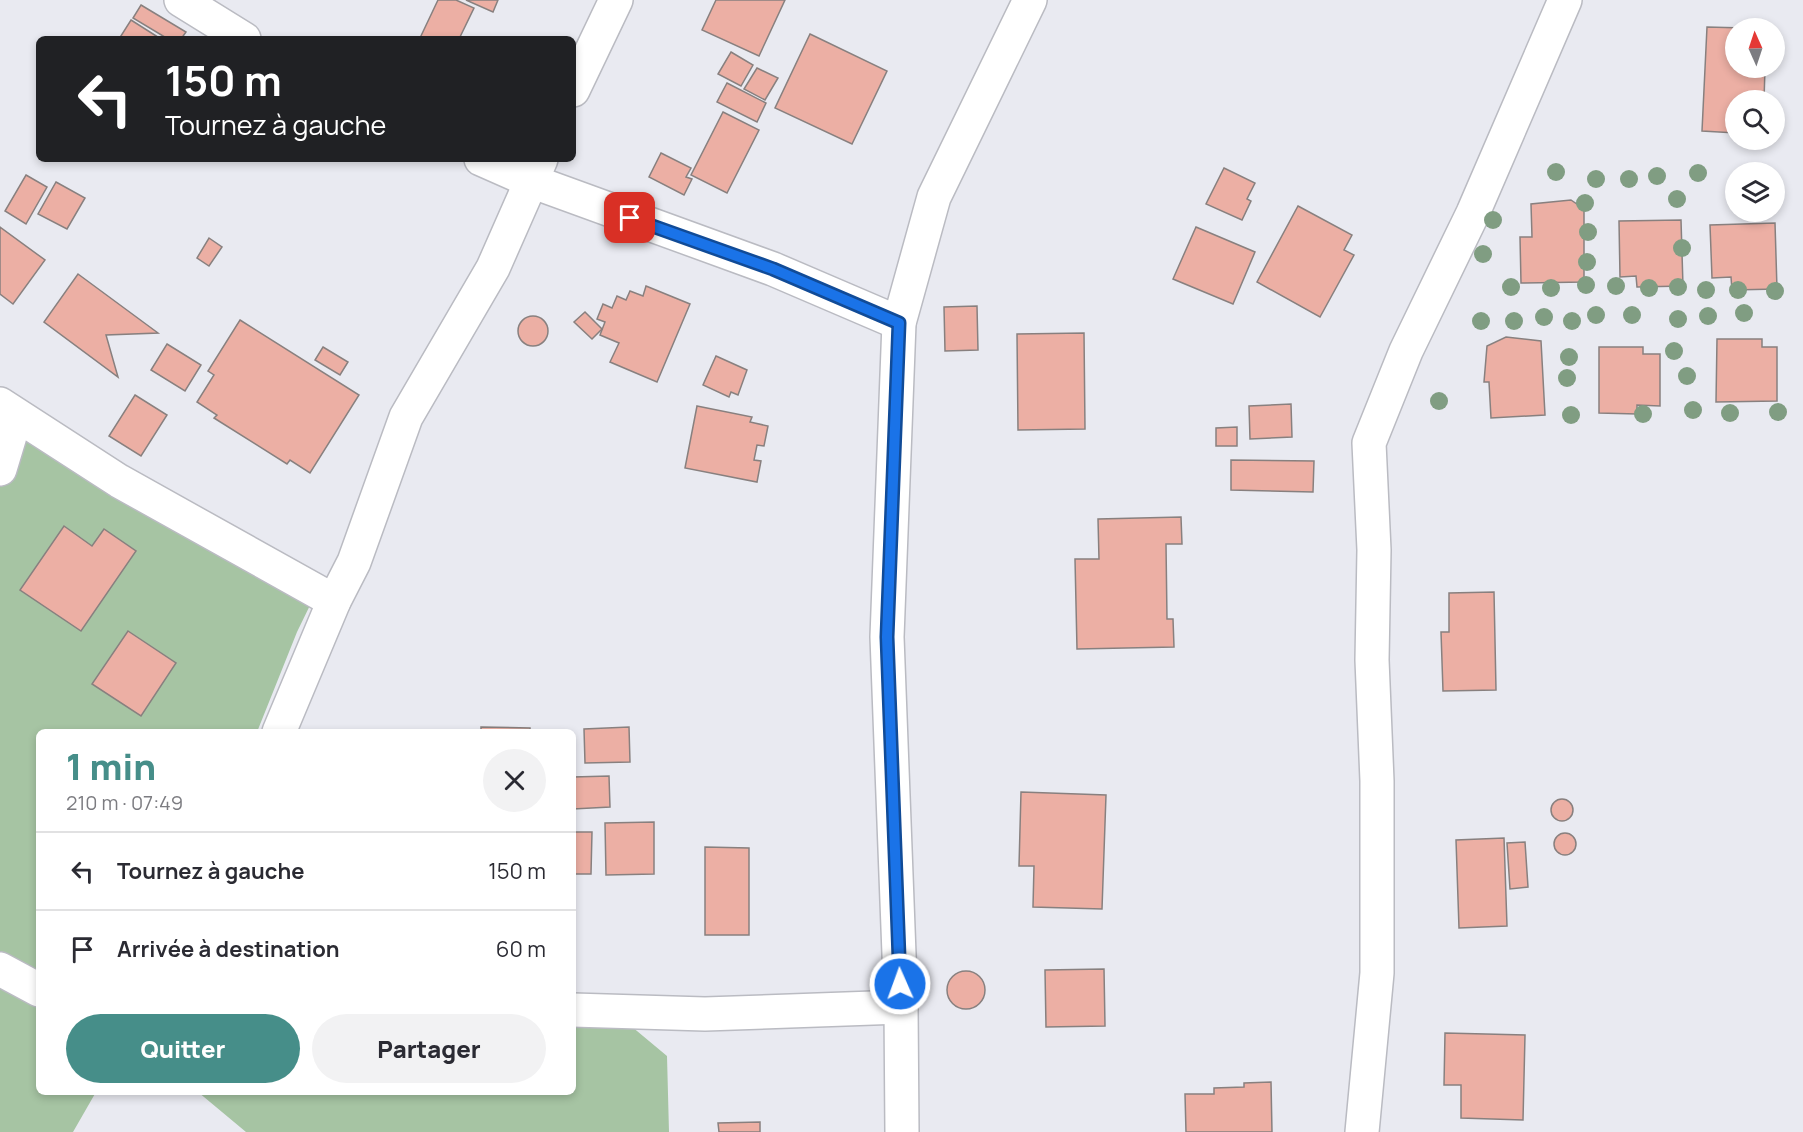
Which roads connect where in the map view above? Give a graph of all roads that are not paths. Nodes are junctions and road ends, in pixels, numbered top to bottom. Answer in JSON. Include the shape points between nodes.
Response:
{"nodes":[{"id":1,"x":181,"y":0,"type":"edge"},
{"id":2,"x":616,"y":0,"type":"edge"},
{"id":3,"x":1030,"y":0,"type":"edge"},
{"id":4,"x":1565,"y":0,"type":"edge"},
{"id":5,"x":239,"y":36,"type":"edge"},
{"id":6,"x":576,"y":84,"type":"edge"},
{"id":7,"x":496,"y":162,"type":"edge"},
{"id":8,"x":536,"y":170,"type":"edge"},
{"id":9,"x":899,"y":323,"type":"junction"},
{"id":10,"x":8,"y":410,"type":"edge"},
{"id":11,"x":0,"y":468,"type":"edge"},
{"id":12,"x":334,"y":601,"type":"junction"},
{"id":13,"x":280,"y":729,"type":"edge"},
{"id":14,"x":0,"y":969,"type":"edge"},
{"id":15,"x":36,"y":988,"type":"edge"},
{"id":16,"x":901,"y":1007,"type":"junction"},
{"id":17,"x":576,"y":1010,"type":"edge"},
{"id":18,"x":902,"y":1132,"type":"edge"},
{"id":19,"x":1362,"y":1132,"type":"edge"}],
"edges":[{"from":1,"to":5,"type":"street"},
{"from":2,"to":6,"type":"street"},
{"from":3,"to":9,"type":"street","via":[[934,197]]},
{"from":4,"to":19,"type":"street","via":[[1473,213],[1406,351],[1369,443],[1374,550],[1377,973]]},
{"from":7,"to":8,"type":"street"},
{"from":8,"to":9,"type":"street"},
{"from":8,"to":12,"type":"street","via":[[493,268],[406,417],[354,562]]},
{"from":9,"to":16,"type":"street","via":[[887,637]]},
{"from":10,"to":11,"type":"street"},
{"from":10,"to":12,"type":"street","via":[[119,480]]},
{"from":12,"to":13,"type":"street"},
{"from":14,"to":15,"type":"street"},
{"from":16,"to":17,"type":"street","via":[[705,1014]]},
{"from":16,"to":18,"type":"street"}]}
